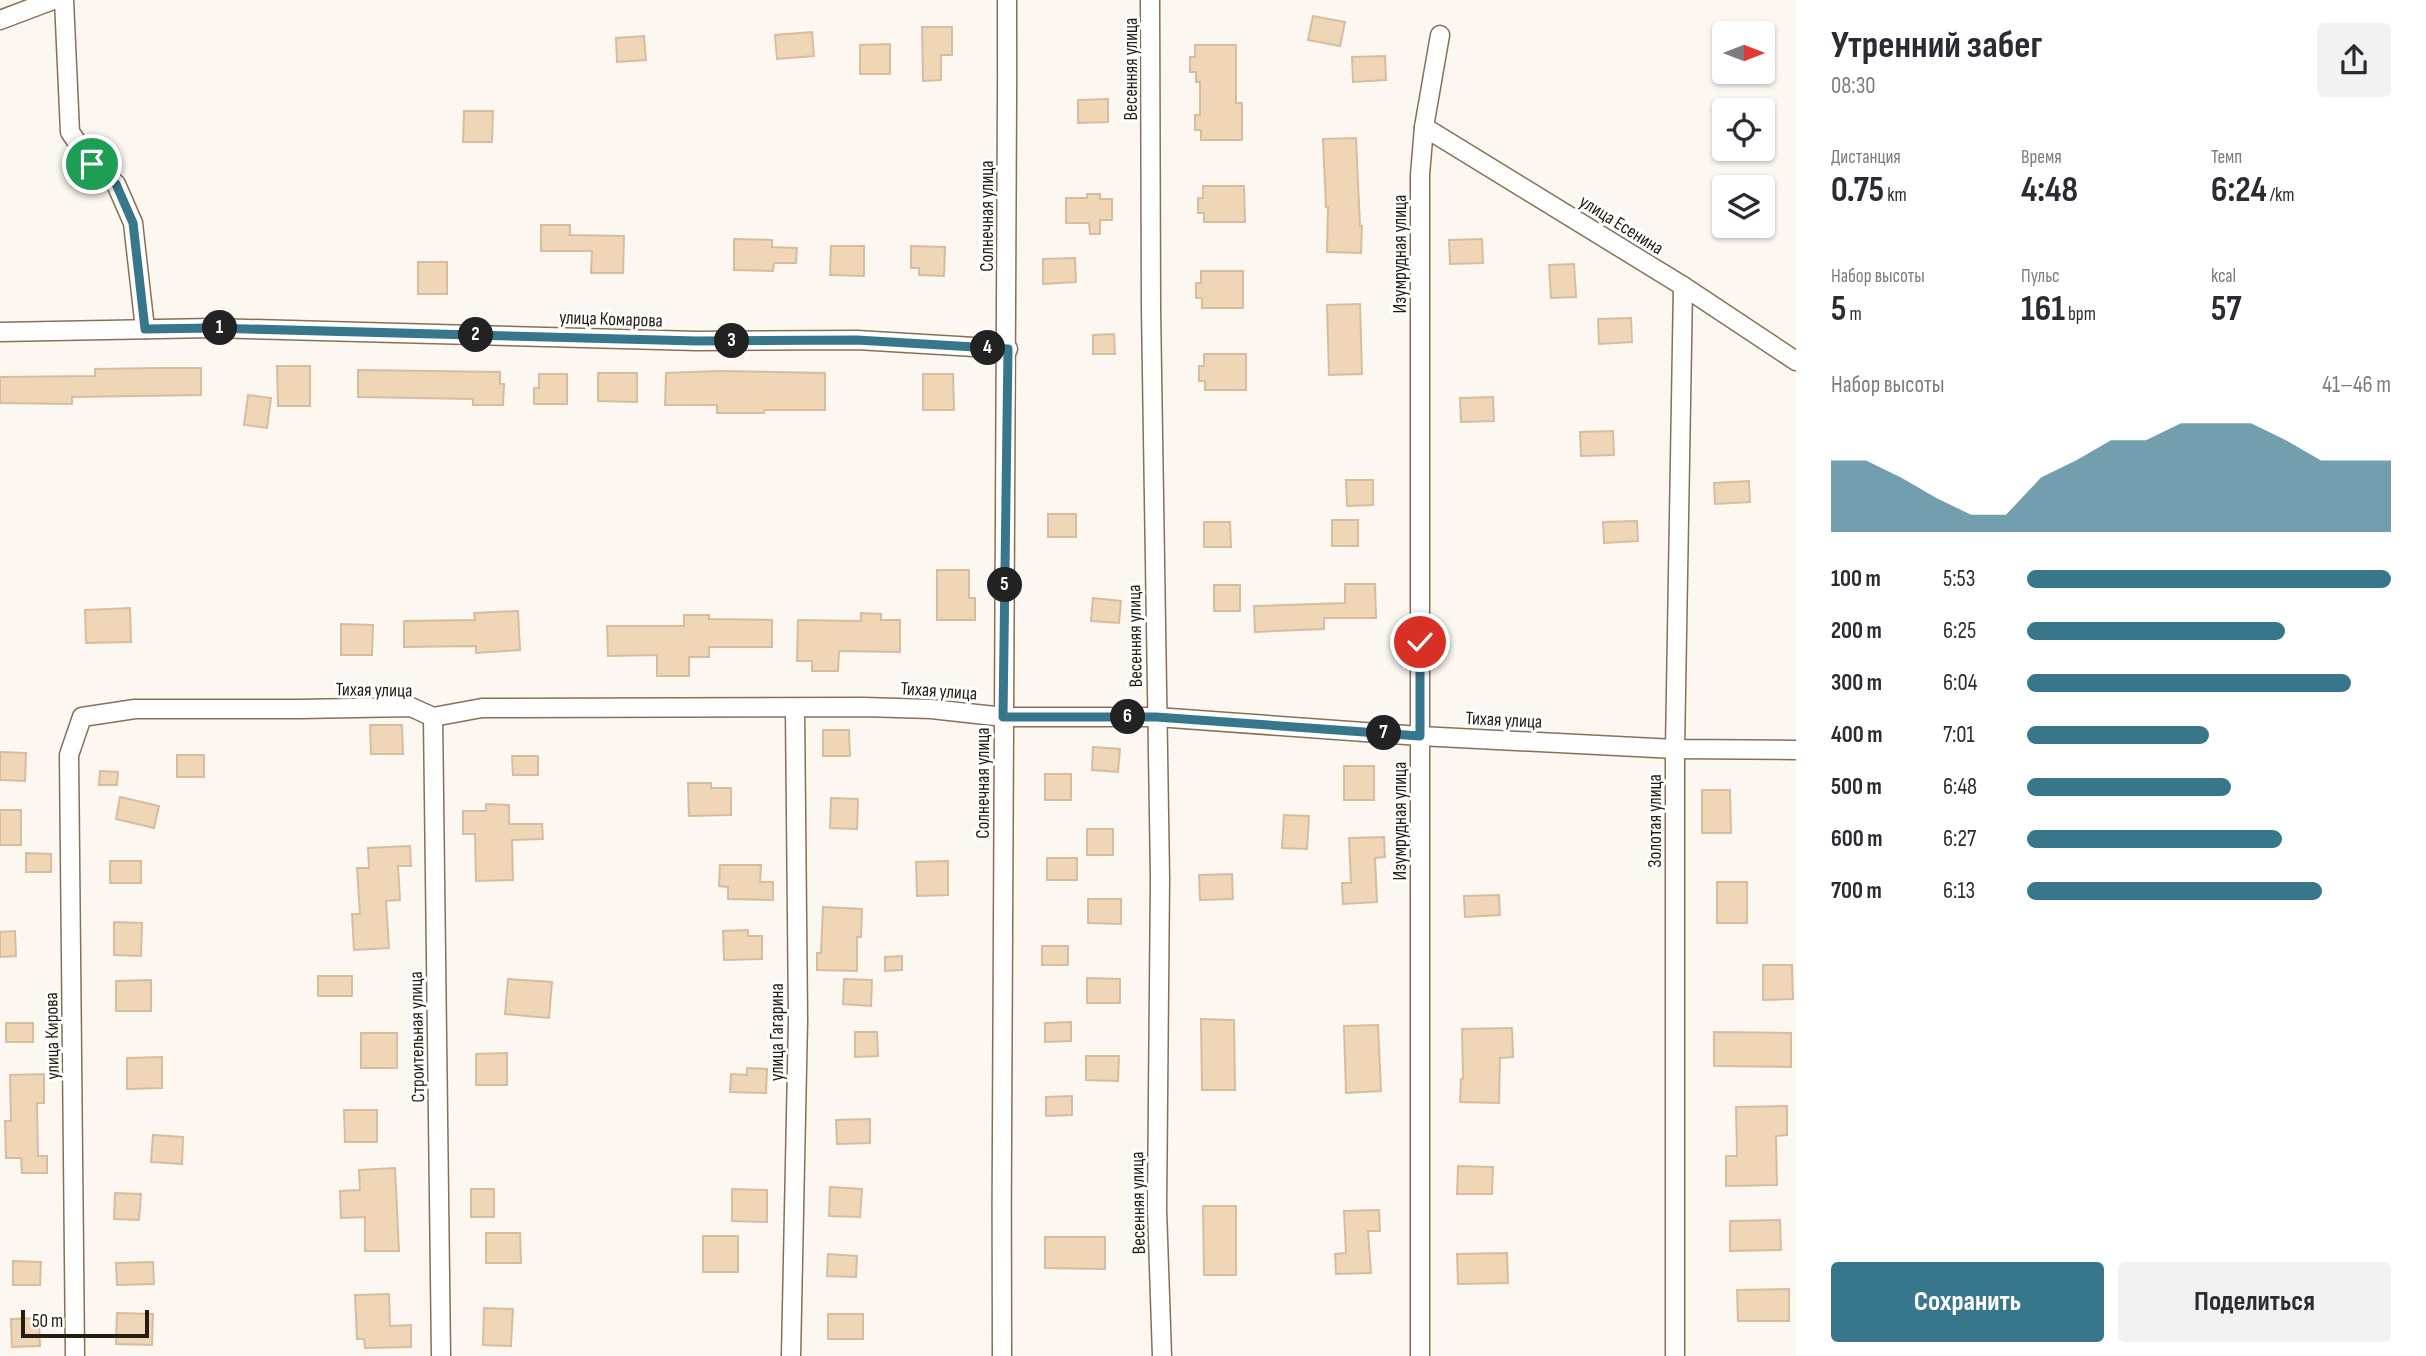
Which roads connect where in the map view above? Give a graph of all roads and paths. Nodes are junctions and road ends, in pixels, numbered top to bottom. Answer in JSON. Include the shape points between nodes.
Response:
{"nodes":[{"id":1,"x":53,"y":0,"type":"edge"},
{"id":2,"x":64,"y":0,"type":"edge"},
{"id":3,"x":1007,"y":0,"type":"edge"},
{"id":4,"x":1150,"y":0,"type":"edge"},
{"id":5,"x":0,"y":20,"type":"edge"},
{"id":6,"x":1440,"y":35,"type":"dead end"},
{"id":7,"x":1424,"y":127,"type":"junction"},
{"id":8,"x":1682,"y":286,"type":"junction"},
{"id":9,"x":145,"y":329,"type":"junction"},
{"id":10,"x":0,"y":332,"type":"edge"},
{"id":11,"x":1008,"y":349,"type":"junction"},
{"id":12,"x":1796,"y":361,"type":"edge"},
{"id":13,"x":794,"y":709,"type":"junction"},
{"id":14,"x":82,"y":717,"type":"joint"},
{"id":15,"x":433,"y":717,"type":"junction"},
{"id":16,"x":1003,"y":717,"type":"junction"},
{"id":17,"x":1156,"y":717,"type":"junction"},
{"id":18,"x":1420,"y":736,"type":"junction"},
{"id":19,"x":1675,"y":749,"type":"junction"},
{"id":20,"x":1796,"y":750,"type":"edge"},
{"id":21,"x":75,"y":1356,"type":"edge"},
{"id":22,"x":441,"y":1356,"type":"edge"},
{"id":23,"x":792,"y":1356,"type":"edge"},
{"id":24,"x":1002,"y":1356,"type":"edge"},
{"id":25,"x":1162,"y":1356,"type":"edge"},
{"id":26,"x":1420,"y":1356,"type":"edge"},
{"id":27,"x":1675,"y":1356,"type":"edge"}],
"edges":[{"from":1,"to":5,"type":"street"},
{"from":2,"to":9,"type":"street","via":[[71,132],[92,164],[116,184],[133,223]]},
{"from":3,"to":11,"type":"street","name":"Солнечная улица"},
{"from":4,"to":17,"type":"street","name":"Весенняя улица"},
{"from":6,"to":7,"type":"street","name":"Изумрудная улица"},
{"from":7,"to":8,"type":"street","name":"улица Есенина"},
{"from":7,"to":18,"type":"street","name":"Изумрудная улица","via":[[1420,175]]},
{"from":8,"to":12,"type":"street","name":"улица Есенина"},
{"from":8,"to":19,"type":"street","name":"Золотая улица"},
{"from":9,"to":10,"type":"street","name":"улица Комарова"},
{"from":9,"to":11,"type":"street","name":"улица Комарова","via":[[857,340]]},
{"from":11,"to":16,"type":"street","name":"Солнечная улица"},
{"from":13,"to":15,"type":"street","name":"Тихая улица","via":[[482,708]]},
{"from":13,"to":16,"type":"street","name":"Тихая улица","via":[[904,708]]},
{"from":13,"to":23,"type":"street","name":"улица Гагарина","via":[[798,1020]]},
{"from":14,"to":15,"type":"street","name":"Тихая улица","via":[[135,709],[411,707]]},
{"from":14,"to":21,"type":"street","name":"улица Кирова","via":[[69,755]]},
{"from":15,"to":22,"type":"street","name":"Строительная улица"},
{"from":16,"to":17,"type":"street","name":"Тихая улица"},
{"from":16,"to":24,"type":"street","name":"Солнечная улица"},
{"from":17,"to":18,"type":"street","name":"Тихая улица"},
{"from":17,"to":25,"type":"street","name":"Весенняя улица","via":[[1160,878],[1157,1209]]},
{"from":18,"to":19,"type":"street","name":"Тихая улица"},
{"from":18,"to":26,"type":"street","name":"Изумрудная улица"},
{"from":19,"to":20,"type":"street","name":"Тихая улица"},
{"from":19,"to":27,"type":"street","name":"Золотая улица"}]}
